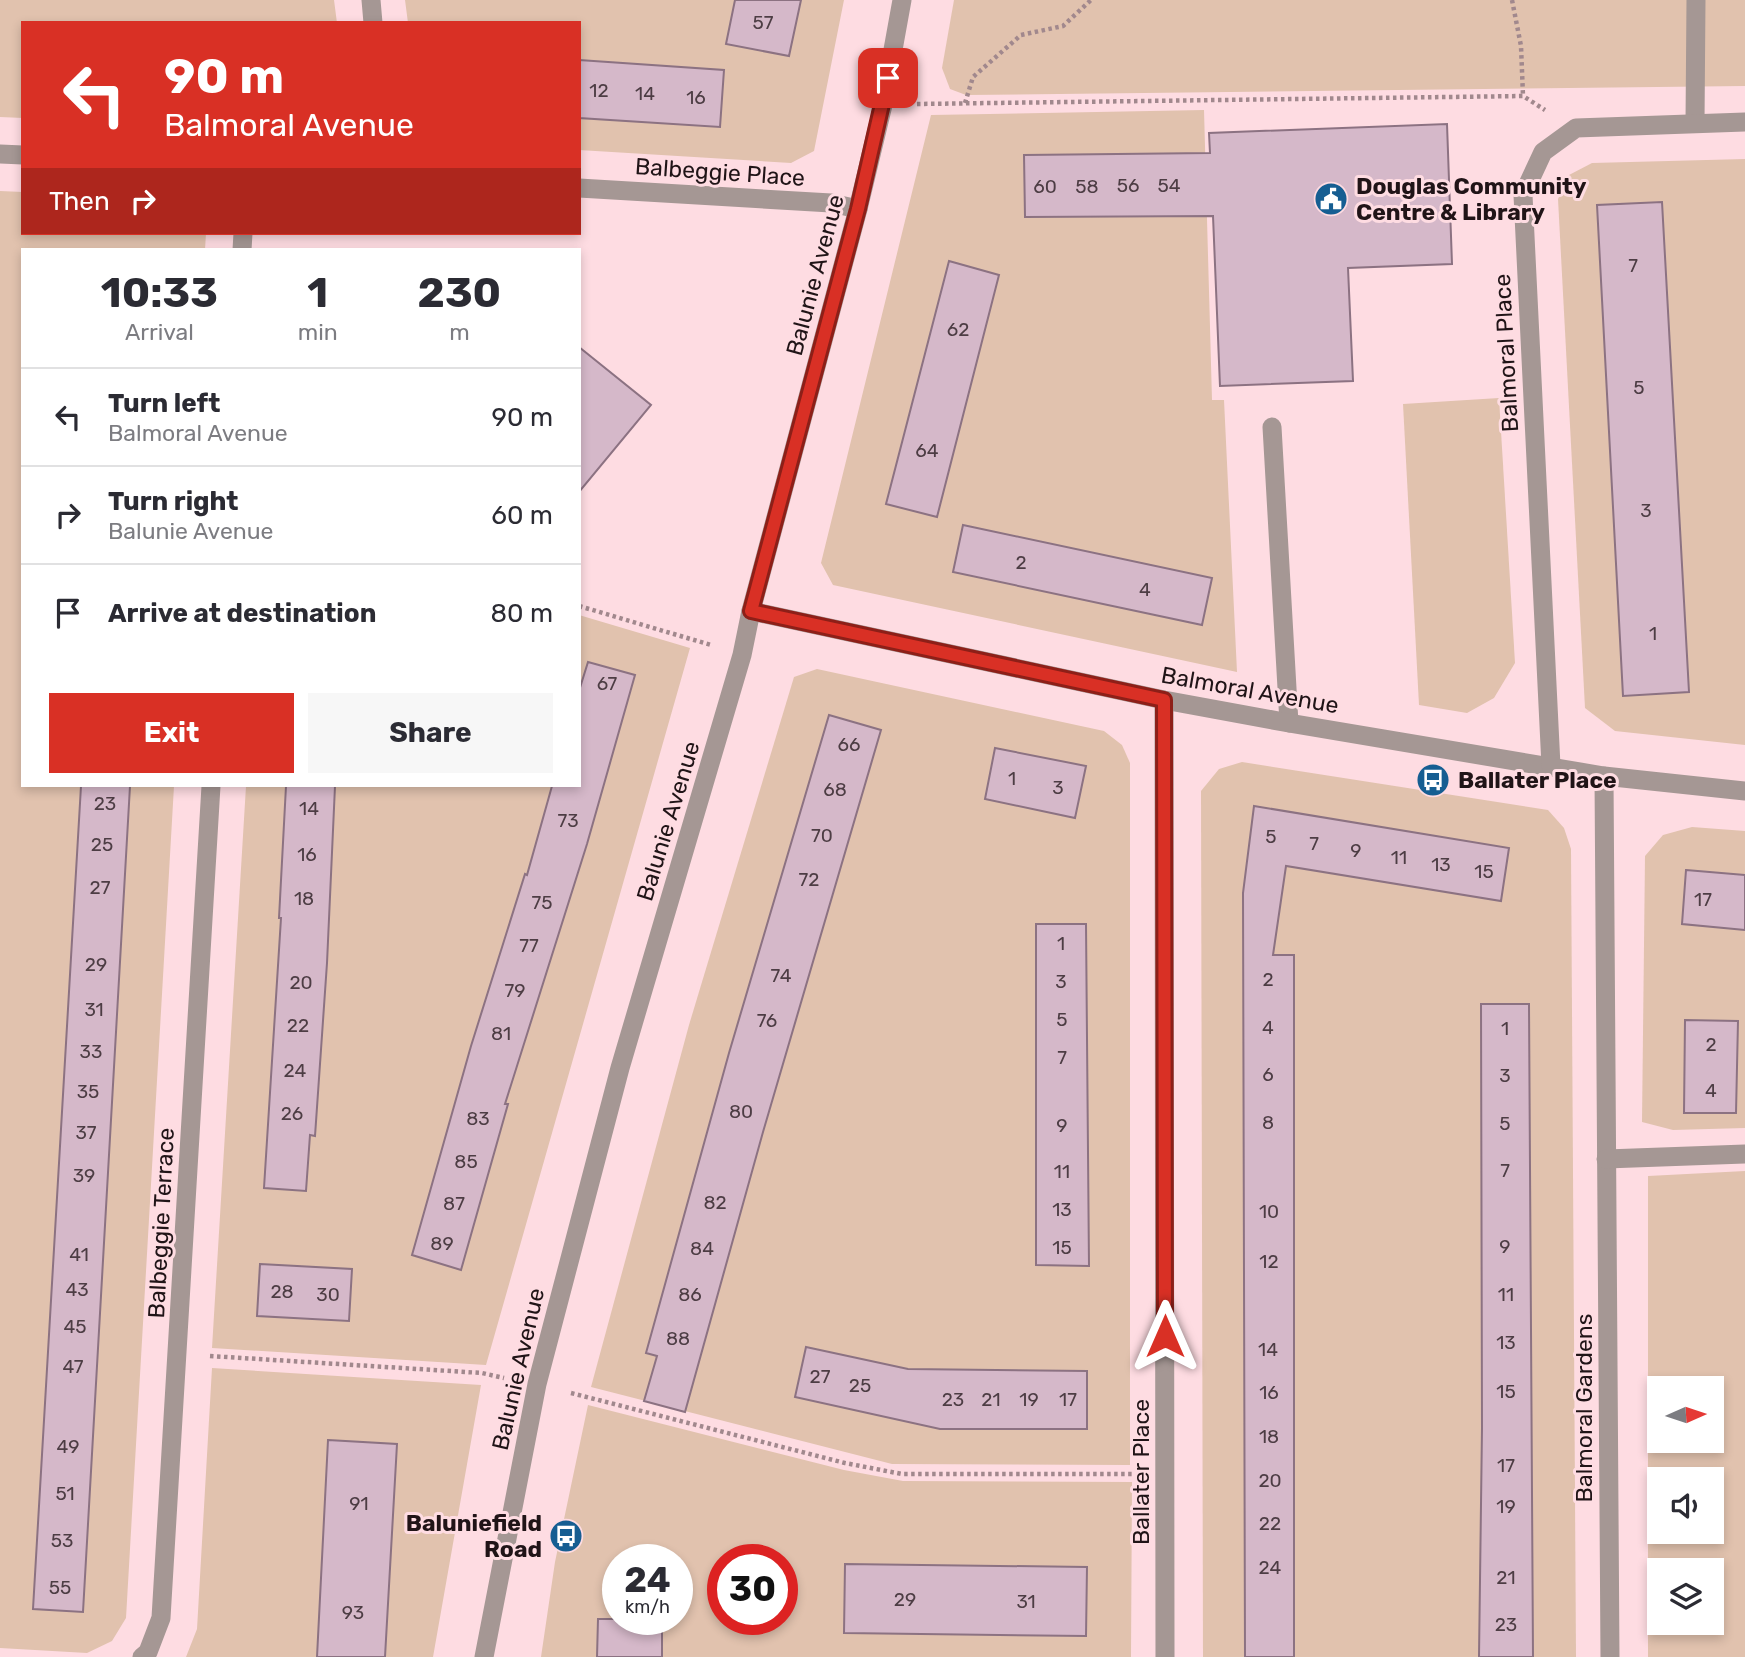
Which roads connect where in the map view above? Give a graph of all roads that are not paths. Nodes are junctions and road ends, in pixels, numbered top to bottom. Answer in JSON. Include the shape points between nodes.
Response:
{"nodes":[{"id":1,"x":371,"y":0,"type":"edge"},
{"id":2,"x":902,"y":0,"type":"edge"},
{"id":3,"x":1696,"y":0,"type":"edge"},
{"id":4,"x":373,"y":21,"type":"edge"},
{"id":5,"x":1745,"y":122,"type":"edge"},
{"id":6,"x":1695,"y":123,"type":"junction"},
{"id":7,"x":0,"y":154,"type":"edge"},
{"id":8,"x":21,"y":155,"type":"edge"},
{"id":9,"x":581,"y":188,"type":"edge"},
{"id":10,"x":858,"y":209,"type":"junction"},
{"id":11,"x":1272,"y":427,"type":"dead end"},
{"id":12,"x":751,"y":611,"type":"junction"},
{"id":13,"x":1164,"y":700,"type":"junction"},
{"id":14,"x":1289,"y":723,"type":"junction"},
{"id":15,"x":1550,"y":766,"type":"junction"},
{"id":16,"x":1604,"y":776,"type":"junction"},
{"id":17,"x":211,"y":787,"type":"edge"},
{"id":18,"x":1745,"y":790,"type":"edge"},
{"id":19,"x":1745,"y":1154,"type":"edge"},
{"id":20,"x":1606,"y":1159,"type":"junction"},
{"id":21,"x":142,"y":1657,"type":"edge"},
{"id":22,"x":484,"y":1657,"type":"edge"},
{"id":23,"x":1165,"y":1657,"type":"edge"},
{"id":24,"x":1610,"y":1657,"type":"edge"}],
"edges":[{"from":1,"to":4,"type":"street"},
{"from":2,"to":10,"type":"street","name":"Balunie Avenue"},
{"from":3,"to":6,"type":"street"},
{"from":5,"to":6,"type":"street"},
{"from":6,"to":15,"type":"street","name":"Balmoral Place","via":[[1576,128],[1543,152],[1523,195]]},
{"from":7,"to":8,"type":"street"},
{"from":9,"to":10,"type":"street","name":"Balbeggie Place","via":[[831,203]]},
{"from":10,"to":12,"type":"street","name":"Balunie Avenue"},
{"from":11,"to":14,"type":"street"},
{"from":12,"to":13,"type":"street","name":"Balmoral Avenue"},
{"from":12,"to":22,"type":"street","name":"Balunie Avenue","via":[[743,655],[620,1068],[537,1384]]},
{"from":13,"to":14,"type":"street","name":"Balmoral Avenue"},
{"from":13,"to":23,"type":"street","name":"Ballater Place"},
{"from":14,"to":15,"type":"street","name":"Balmoral Avenue"},
{"from":15,"to":16,"type":"street","name":"Balmoral Avenue"},
{"from":16,"to":18,"type":"street","name":"Balmoral Avenue"},
{"from":16,"to":20,"type":"street","name":"Balmoral Gardens"},
{"from":17,"to":21,"type":"street","name":"Balbeggie Terrace","via":[[162,1618]]},
{"from":19,"to":20,"type":"street"},
{"from":20,"to":24,"type":"street","name":"Balmoral Gardens"}]}
